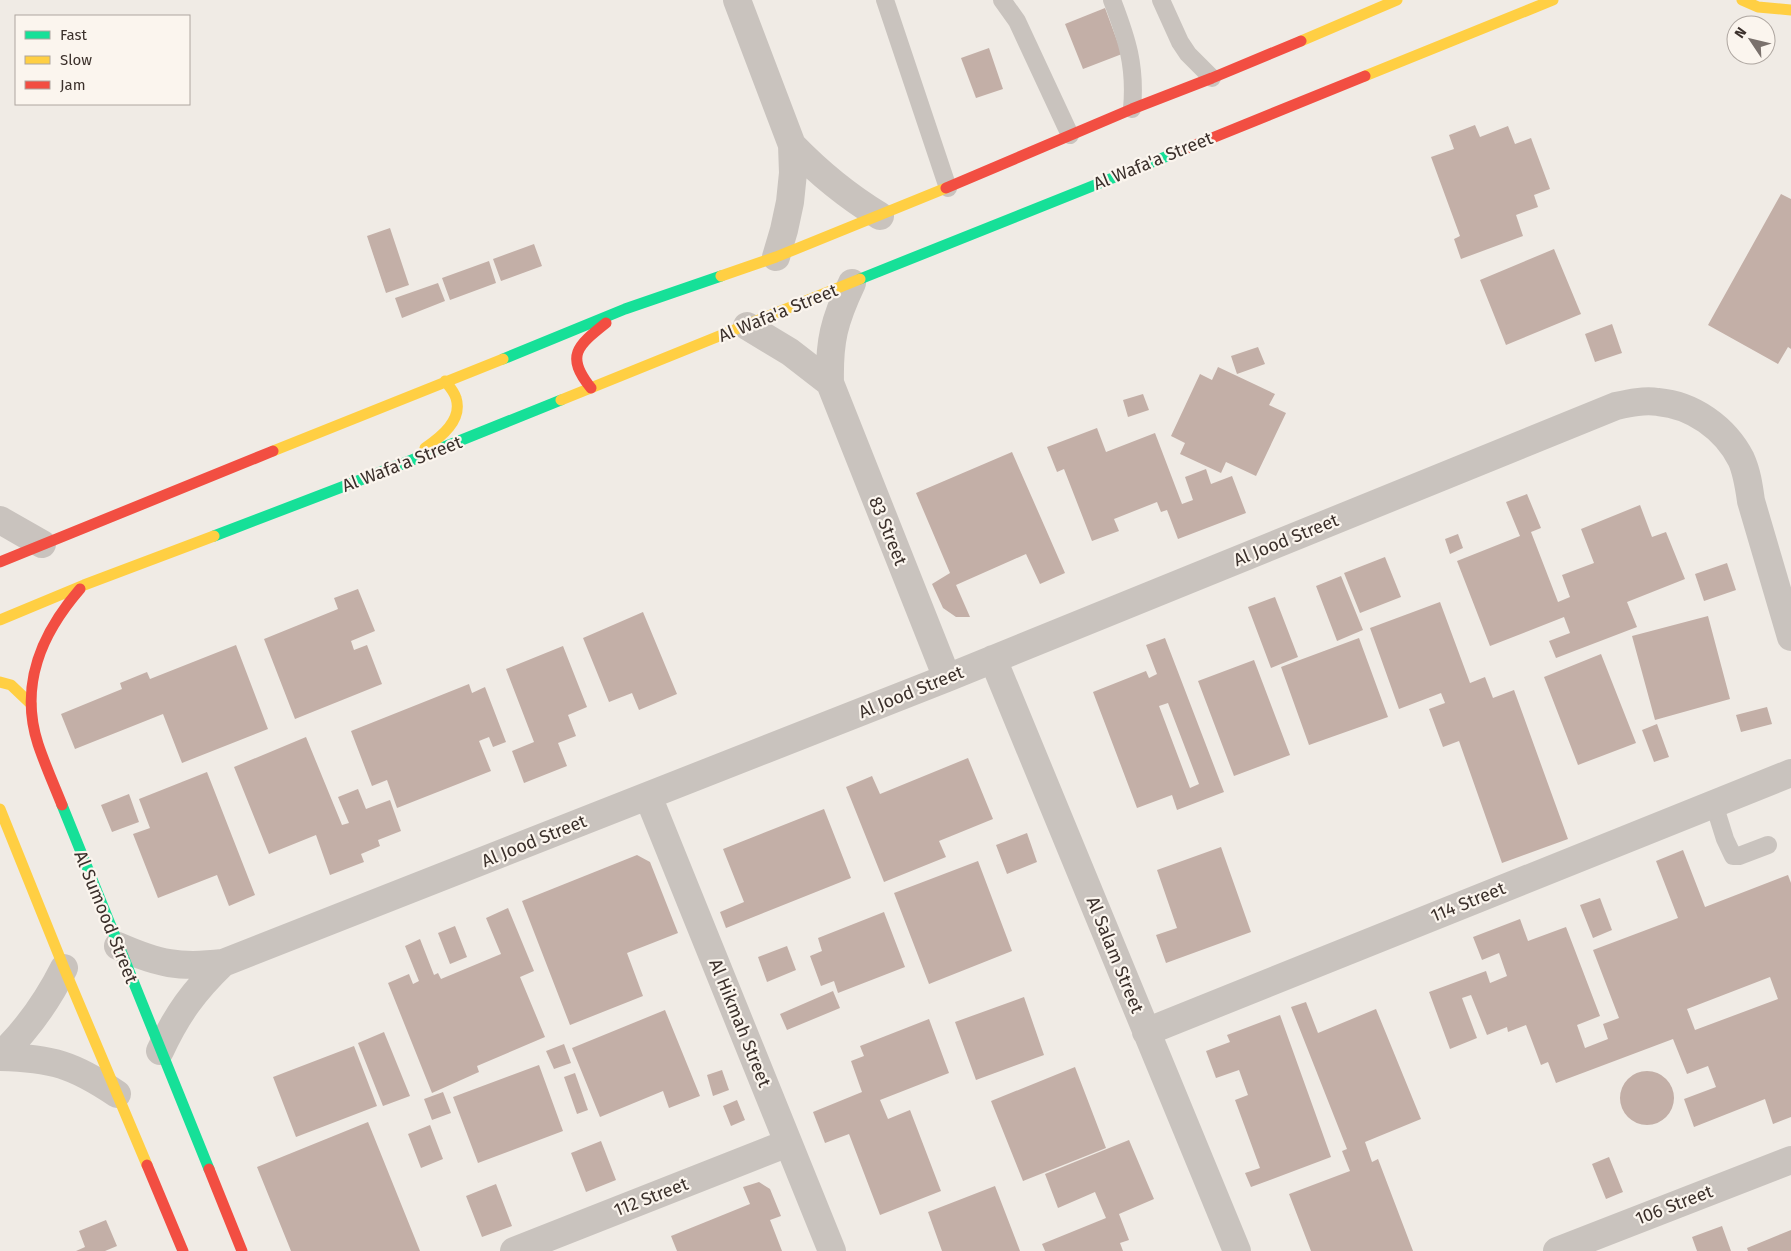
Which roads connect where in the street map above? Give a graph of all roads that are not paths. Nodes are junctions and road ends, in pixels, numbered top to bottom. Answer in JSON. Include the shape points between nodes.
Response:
{"nodes":[{"id":1,"x":737,"y":0,"type":"edge"},
{"id":2,"x":885,"y":0,"type":"edge"},
{"id":3,"x":1112,"y":0,"type":"edge"},
{"id":4,"x":1161,"y":0,"type":"edge"},
{"id":5,"x":1397,"y":0,"type":"edge"},
{"id":6,"x":1553,"y":0,"type":"edge"},
{"id":7,"x":1742,"y":0,"type":"edge"},
{"id":8,"x":1007,"y":2,"type":"edge"},
{"id":9,"x":1791,"y":10,"type":"edge"},
{"id":10,"x":1212,"y":78,"type":"junction"},
{"id":11,"x":1132,"y":108,"type":"junction"},
{"id":12,"x":1070,"y":135,"type":"junction"},
{"id":13,"x":792,"y":145,"type":"junction"},
{"id":14,"x":948,"y":188,"type":"junction"},
{"id":15,"x":880,"y":216,"type":"junction"},
{"id":16,"x":776,"y":257,"type":"junction"},
{"id":17,"x":852,"y":283,"type":"junction"},
{"id":18,"x":625,"y":309,"type":"junction"},
{"id":19,"x":747,"y":326,"type":"junction"},
{"id":20,"x":445,"y":381,"type":"junction"},
{"id":21,"x":830,"y":383,"type":"junction"},
{"id":22,"x":591,"y":388,"type":"junction"},
{"id":23,"x":402,"y":464,"type":"junction"},
{"id":24,"x":0,"y":520,"type":"edge"},
{"id":25,"x":42,"y":544,"type":"junction"},
{"id":26,"x":0,"y":562,"type":"edge"},
{"id":27,"x":84,"y":586,"type":"junction"},
{"id":28,"x":0,"y":620,"type":"edge"},
{"id":29,"x":1791,"y":637,"type":"edge"},
{"id":30,"x":994,"y":659,"type":"junction"},
{"id":31,"x":947,"y":678,"type":"junction"},
{"id":32,"x":0,"y":682,"type":"edge"},
{"id":33,"x":30,"y":704,"type":"junction"},
{"id":34,"x":1791,"y":773,"type":"edge"},
{"id":35,"x":648,"y":796,"type":"junction"},
{"id":36,"x":1714,"y":804,"type":"junction"},
{"id":37,"x":0,"y":808,"type":"edge"},
{"id":38,"x":1768,"y":845,"type":"dead end"},
{"id":39,"x":118,"y":946,"type":"junction"},
{"id":40,"x":223,"y":963,"type":"junction"},
{"id":41,"x":64,"y":968,"type":"junction"},
{"id":42,"x":1146,"y":1032,"type":"junction"},
{"id":43,"x":160,"y":1051,"type":"junction"},
{"id":44,"x":0,"y":1056,"type":"edge"},
{"id":45,"x":118,"y":1094,"type":"junction"},
{"id":46,"x":788,"y":1143,"type":"junction"},
{"id":47,"x":1791,"y":1160,"type":"edge"},
{"id":48,"x":183,"y":1251,"type":"edge"},
{"id":49,"x":242,"y":1251,"type":"edge"},
{"id":50,"x":514,"y":1251,"type":"edge"},
{"id":51,"x":832,"y":1251,"type":"edge"},
{"id":52,"x":1237,"y":1251,"type":"edge"},
{"id":53,"x":1558,"y":1251,"type":"edge"}],
"edges":[{"from":1,"to":13,"type":"street"},
{"from":2,"to":14,"type":"lane"},
{"from":3,"to":11,"type":"lane","via":[[1132,61]]},
{"from":4,"to":10,"type":"lane","via":[[1184,48]]},
{"from":5,"to":10,"type":"street"},
{"from":6,"to":17,"type":"street","name":"Al Wafa'a Street"},
{"from":7,"to":9,"type":"street","via":[[1758,7]]},
{"from":8,"to":12,"type":"lane"},
{"from":10,"to":11,"type":"street"},
{"from":11,"to":12,"type":"street"},
{"from":12,"to":14,"type":"street"},
{"from":13,"to":15,"type":"street","via":[[833,184]]},
{"from":13,"to":16,"type":"street","via":[[790,202]]},
{"from":14,"to":15,"type":"street"},
{"from":15,"to":16,"type":"street"},
{"from":16,"to":18,"type":"street"},
{"from":17,"to":19,"type":"street","name":"Al Wafa'a Street"},
{"from":17,"to":21,"type":"street","name":"83 Street","via":[[833,332]]},
{"from":18,"to":20,"type":"street"},
{"from":18,"to":22,"type":"street","via":[[581,344],[576,352],[581,378]]},
{"from":19,"to":21,"type":"street","via":[[790,352]]},
{"from":19,"to":22,"type":"street","name":"Al Wafa'a Street"},
{"from":20,"to":23,"type":"street","via":[[456,397],[456,417],[443,434]]},
{"from":20,"to":25,"type":"street"},
{"from":21,"to":31,"type":"street","name":"83 Street"},
{"from":22,"to":23,"type":"street","name":"Al Wafa'a Street"},
{"from":23,"to":27,"type":"street","name":"Al Wafa'a Street"},
{"from":24,"to":25,"type":"street"},
{"from":25,"to":26,"type":"street"},
{"from":27,"to":28,"type":"street","name":"Al Wafa'a Street"},
{"from":27,"to":33,"type":"street","name":"Al Sumood Street","via":[[50,627],[33,678]]},
{"from":29,"to":30,"type":"street","name":"Al Jood Street","via":[[1751,501],[1730,464],[1710,444],[1680,425],[1660,417],[1618,412],[1596,415]]},
{"from":30,"to":31,"type":"street","name":"Al Jood Street"},
{"from":30,"to":42,"type":"street","name":"Al Salam Street"},
{"from":31,"to":35,"type":"street","name":"Al Jood Street"},
{"from":32,"to":33,"type":"street","via":[[11,685]]},
{"from":33,"to":39,"type":"street","name":"Al Sumood Street","via":[[38,744]]},
{"from":34,"to":36,"type":"street","name":"114 Street"},
{"from":35,"to":40,"type":"street","name":"Al Jood Street"},
{"from":35,"to":46,"type":"street","name":"Al Hikmah Street"},
{"from":36,"to":38,"type":"lane","via":[[1733,856]]},
{"from":36,"to":42,"type":"street","name":"114 Street"},
{"from":37,"to":41,"type":"street"},
{"from":39,"to":40,"type":"street","name":"Al Jood Street","via":[[169,964]]},
{"from":39,"to":43,"type":"street","name":"Al Sumood Street"},
{"from":40,"to":43,"type":"street","name":"Al Jood Street","via":[[186,1003]]},
{"from":41,"to":44,"type":"street","via":[[37,1016]]},
{"from":41,"to":45,"type":"street"},
{"from":42,"to":52,"type":"street","name":"Al Salam Street"},
{"from":43,"to":49,"type":"street","name":"Al Sumood Street"},
{"from":44,"to":45,"type":"street","via":[[62,1064],[91,1076]]},
{"from":45,"to":48,"type":"street"},
{"from":46,"to":50,"type":"street","name":"112 Street"},
{"from":46,"to":51,"type":"street","name":"Al Hikmah Street"},
{"from":47,"to":53,"type":"street","name":"106 Street"}]}
